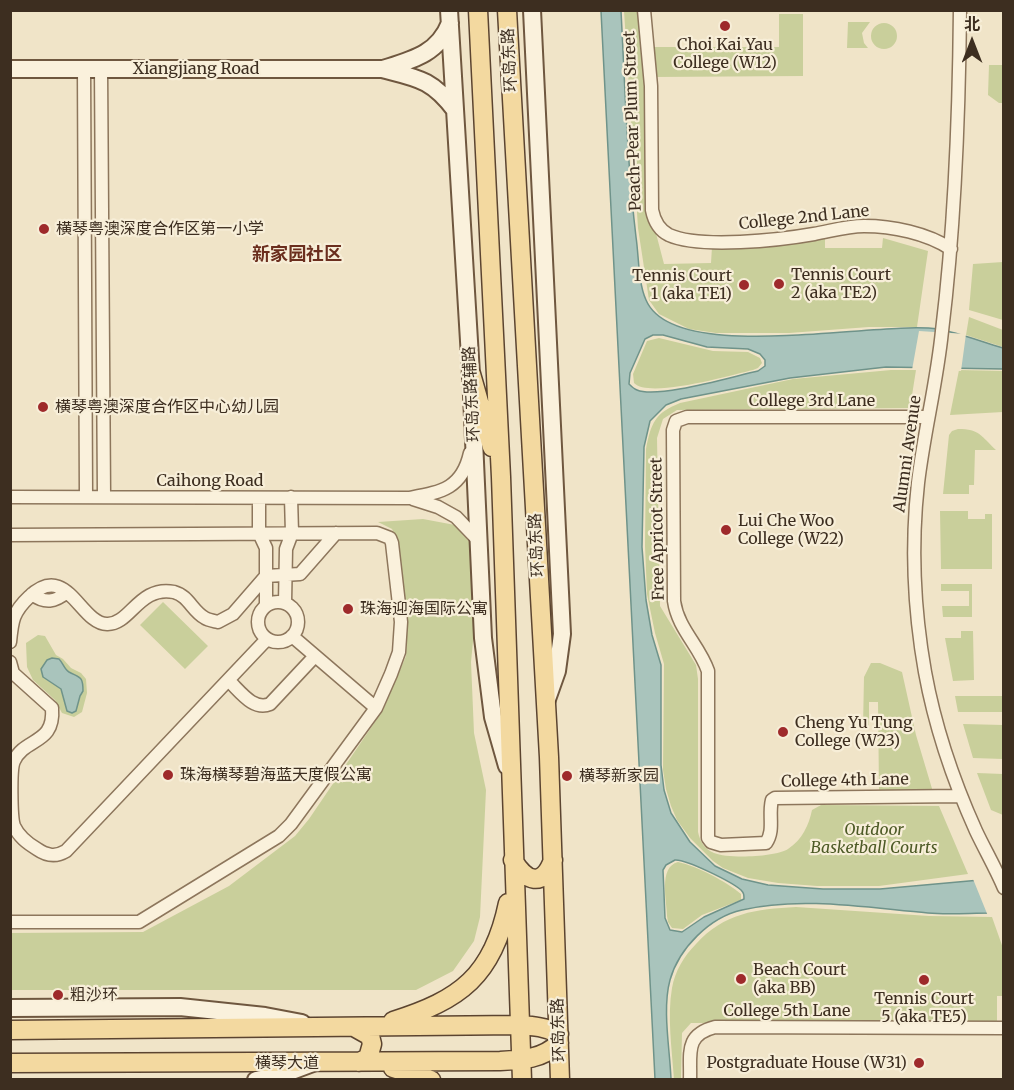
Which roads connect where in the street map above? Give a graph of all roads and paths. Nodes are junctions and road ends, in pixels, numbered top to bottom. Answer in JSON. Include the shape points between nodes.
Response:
{"nodes":[{"id":1,"x":478,"y":10,"type":"edge"},
{"id":2,"x":507,"y":10,"type":"edge"},
{"id":3,"x":532,"y":10,"type":"edge"},
{"id":4,"x":644,"y":10,"type":"edge"},
{"id":5,"x":960,"y":10,"type":"edge"},
{"id":6,"x":450,"y":16,"type":"edge"},
{"id":7,"x":10,"y":69,"type":"edge"},
{"id":8,"x":84,"y":69,"type":"junction"},
{"id":9,"x":101,"y":69,"type":"junction"},
{"id":10,"x":382,"y":69,"type":"junction"},
{"id":11,"x":455,"y":110,"type":"junction"},
{"id":12,"x":660,"y":228,"type":"joint"},
{"id":13,"x":951,"y":249,"type":"junction"},
{"id":14,"x":471,"y":374,"type":"junction"},
{"id":15,"x":696,"y":417,"type":"joint"},
{"id":16,"x":928,"y":417,"type":"junction"},
{"id":17,"x":474,"y":437,"type":"junction"},
{"id":18,"x":501,"y":477,"type":"junction"},
{"id":19,"x":86,"y":496,"type":"junction"},
{"id":20,"x":104,"y":496,"type":"junction"},
{"id":21,"x":10,"y":497,"type":"edge"},
{"id":22,"x":291,"y":497,"type":"junction"},
{"id":23,"x":259,"y":498,"type":"junction"},
{"id":24,"x":409,"y":498,"type":"junction"},
{"id":25,"x":259,"y":533,"type":"junction"},
{"id":26,"x":292,"y":533,"type":"junction"},
{"id":27,"x":336,"y":533,"type":"junction"},
{"id":28,"x":10,"y":535,"type":"edge"},
{"id":29,"x":480,"y":542,"type":"junction"},
{"id":30,"x":266,"y":576,"type":"junction"},
{"id":31,"x":285,"y":576,"type":"junction"},
{"id":32,"x":285,"y":603,"type":"junction"},
{"id":33,"x":266,"y":605,"type":"junction"},
{"id":34,"x":292,"y":636,"type":"junction"},
{"id":35,"x":267,"y":639,"type":"junction"},
{"id":36,"x":10,"y":642,"type":"edge"},
{"id":37,"x":315,"y":656,"type":"junction"},
{"id":38,"x":10,"y":662,"type":"edge"},
{"id":39,"x":228,"y":680,"type":"junction"},
{"id":40,"x":546,"y":703,"type":"junction"},
{"id":41,"x":376,"y":708,"type":"junction"},
{"id":42,"x":510,"y":776,"type":"junction"},
{"id":43,"x":961,"y":796,"type":"junction"},
{"id":44,"x":708,"y":829,"type":"joint"},
{"id":45,"x":553,"y":860,"type":"junction"},
{"id":46,"x":514,"y":868,"type":"junction"},
{"id":47,"x":1002,"y":884,"type":"edge"},
{"id":48,"x":10,"y":922,"type":"edge"},
{"id":49,"x":10,"y":1008,"type":"edge"},
{"id":50,"x":519,"y":1025,"type":"junction"},
{"id":51,"x":326,"y":1027,"type":"junction"},
{"id":52,"x":354,"y":1027,"type":"junction"},
{"id":53,"x":375,"y":1027,"type":"junction"},
{"id":54,"x":1004,"y":1028,"type":"edge"},
{"id":55,"x":10,"y":1030,"type":"edge"},
{"id":56,"x":559,"y":1038,"type":"junction"},
{"id":57,"x":521,"y":1060,"type":"junction"},
{"id":58,"x":359,"y":1062,"type":"junction"},
{"id":59,"x":10,"y":1063,"type":"edge"},
{"id":60,"x":314,"y":1063,"type":"junction"},
{"id":61,"x":256,"y":1080,"type":"edge"},
{"id":62,"x":431,"y":1080,"type":"edge"},
{"id":63,"x":522,"y":1080,"type":"edge"},
{"id":64,"x":560,"y":1080,"type":"edge"},
{"id":65,"x":690,"y":1080,"type":"edge"}],
"edges":[{"from":1,"to":18,"type":"main road","name":"环岛东路"},
{"from":2,"to":40,"type":"main road","name":"环岛东路"},
{"from":3,"to":40,"type":"main road","via":[[562,634],[557,671]]},
{"from":4,"to":12,"type":"street","name":"Peach-Pear Plum Street","via":[[651,86],[652,210]]},
{"from":5,"to":13,"type":"street","name":"Alumni Avenue"},
{"from":6,"to":10,"type":"main road","via":[[442,38],[431,51]]},
{"from":6,"to":11,"type":"main road","name":"环岛东路辅路"},
{"from":7,"to":8,"type":"main road","name":"Xiangjiang Road"},
{"from":8,"to":9,"type":"main road","name":"Xiangjiang Road"},
{"from":8,"to":19,"type":"street"},
{"from":9,"to":10,"type":"main road","name":"Xiangjiang Road"},
{"from":9,"to":20,"type":"street"},
{"from":10,"to":11,"type":"main road","via":[[431,84]]},
{"from":11,"to":14,"type":"main road","name":"环岛东路辅路"},
{"from":12,"to":13,"type":"street","name":"College 2nd Lane","via":[[692,241],[732,241],[776,240],[864,226],[934,239]]},
{"from":13,"to":16,"type":"street","name":"Alumni Avenue"},
{"from":14,"to":17,"type":"main road","name":"环岛东路辅路"},
{"from":14,"to":18,"type":"main road"},
{"from":15,"to":16,"type":"street","name":"College 3rd Lane"},
{"from":15,"to":44,"type":"street","name":"Free Apricot Street","via":[[676,421],[673,430],[673,589],[679,622],[708,671]]},
{"from":16,"to":43,"type":"street","name":"Alumni Avenue","via":[[915,529],[918,623],[934,715]]},
{"from":17,"to":24,"type":"street","via":[[467,467],[455,483],[440,492]]},
{"from":17,"to":29,"type":"main road","name":"环岛东路辅路"},
{"from":18,"to":42,"type":"main road","name":"环岛东路"},
{"from":19,"to":20,"type":"street","name":"Caihong Road"},
{"from":19,"to":21,"type":"street","name":"Caihong Road"},
{"from":20,"to":23,"type":"street","name":"Caihong Road"},
{"from":22,"to":23,"type":"street","name":"Caihong Road"},
{"from":22,"to":24,"type":"street","name":"Caihong Road"},
{"from":22,"to":26,"type":"street"},
{"from":23,"to":25,"type":"street"},
{"from":24,"to":29,"type":"street","via":[[456,517]]},
{"from":25,"to":26,"type":"street"},
{"from":25,"to":28,"type":"street"},
{"from":25,"to":30,"type":"street","via":[[266,548]]},
{"from":26,"to":27,"type":"street"},
{"from":26,"to":31,"type":"street","via":[[286,549]]},
{"from":27,"to":31,"type":"street","via":[[300,574]]},
{"from":27,"to":41,"type":"street","via":[[377,533],[390,538],[394,549],[401,622],[399,652]]},
{"from":29,"to":42,"type":"main road","name":"环岛东路辅路","via":[[483,638],[493,717]]},
{"from":30,"to":31,"type":"street"},
{"from":30,"to":33,"type":"street"},
{"from":30,"to":36,"type":"street","via":[[233,614],[218,622],[204,618],[185,597],[159,592],[145,597],[108,625],[97,622],[57,586],[42,587],[14,614]]},
{"from":31,"to":32,"type":"street"},
{"from":32,"to":33,"type":"street"},
{"from":32,"to":34,"type":"street","via":[[298,618]]},
{"from":33,"to":35,"type":"street","via":[[257,622]]},
{"from":34,"to":35,"type":"street","via":[[280,642]]},
{"from":34,"to":37,"type":"street"},
{"from":35,"to":39,"type":"street"},
{"from":37,"to":39,"type":"street","via":[[264,707],[255,705]]},
{"from":37,"to":41,"type":"street"},
{"from":38,"to":39,"type":"street","via":[[13,673],[52,708],[53,718],[44,735],[13,762],[14,825],[25,842],[44,854],[58,856]]},
{"from":40,"to":45,"type":"main road","name":"环岛东路"},
{"from":41,"to":48,"type":"street","via":[[279,836],[139,922]]},
{"from":42,"to":46,"type":"main road","name":"环岛东路"},
{"from":43,"to":44,"type":"street","name":"College 4th Lane","via":[[776,798],[770,805],[766,843],[715,844],[708,838]]},
{"from":43,"to":47,"type":"street","name":"Alumni Avenue"},
{"from":45,"to":46,"type":"main road","via":[[549,872],[539,879]]},
{"from":45,"to":56,"type":"main road","name":"环岛东路"},
{"from":46,"to":50,"type":"main road","name":"环岛东路"},
{"from":46,"to":53,"type":"main road","via":[[503,927],[485,965],[473,979],[444,1002]]},
{"from":49,"to":51,"type":"main road","via":[[190,1008]]},
{"from":50,"to":53,"type":"main road"},
{"from":50,"to":56,"type":"main road","via":[[550,1029]]},
{"from":50,"to":57,"type":"main road","name":"环岛东路"},
{"from":51,"to":52,"type":"main road"},
{"from":51,"to":55,"type":"main road"},
{"from":52,"to":53,"type":"main road"},
{"from":52,"to":58,"type":"main road","via":[[370,1036],[372,1044],[368,1058]]},
{"from":54,"to":65,"type":"street","name":"College 5th Lane","via":[[715,1027],[700,1033],[691,1044]]},
{"from":56,"to":57,"type":"main road","name":"横琴大道","via":[[552,1050]]},
{"from":56,"to":64,"type":"main road","name":"环岛东路"},
{"from":57,"to":58,"type":"main road","name":"横琴大道"},
{"from":57,"to":63,"type":"main road","name":"环岛东路"},
{"from":58,"to":60,"type":"main road","name":"横琴大道"},
{"from":58,"to":62,"type":"main road"},
{"from":59,"to":60,"type":"main road","name":"横琴大道"},
{"from":60,"to":61,"type":"main road"}]}
